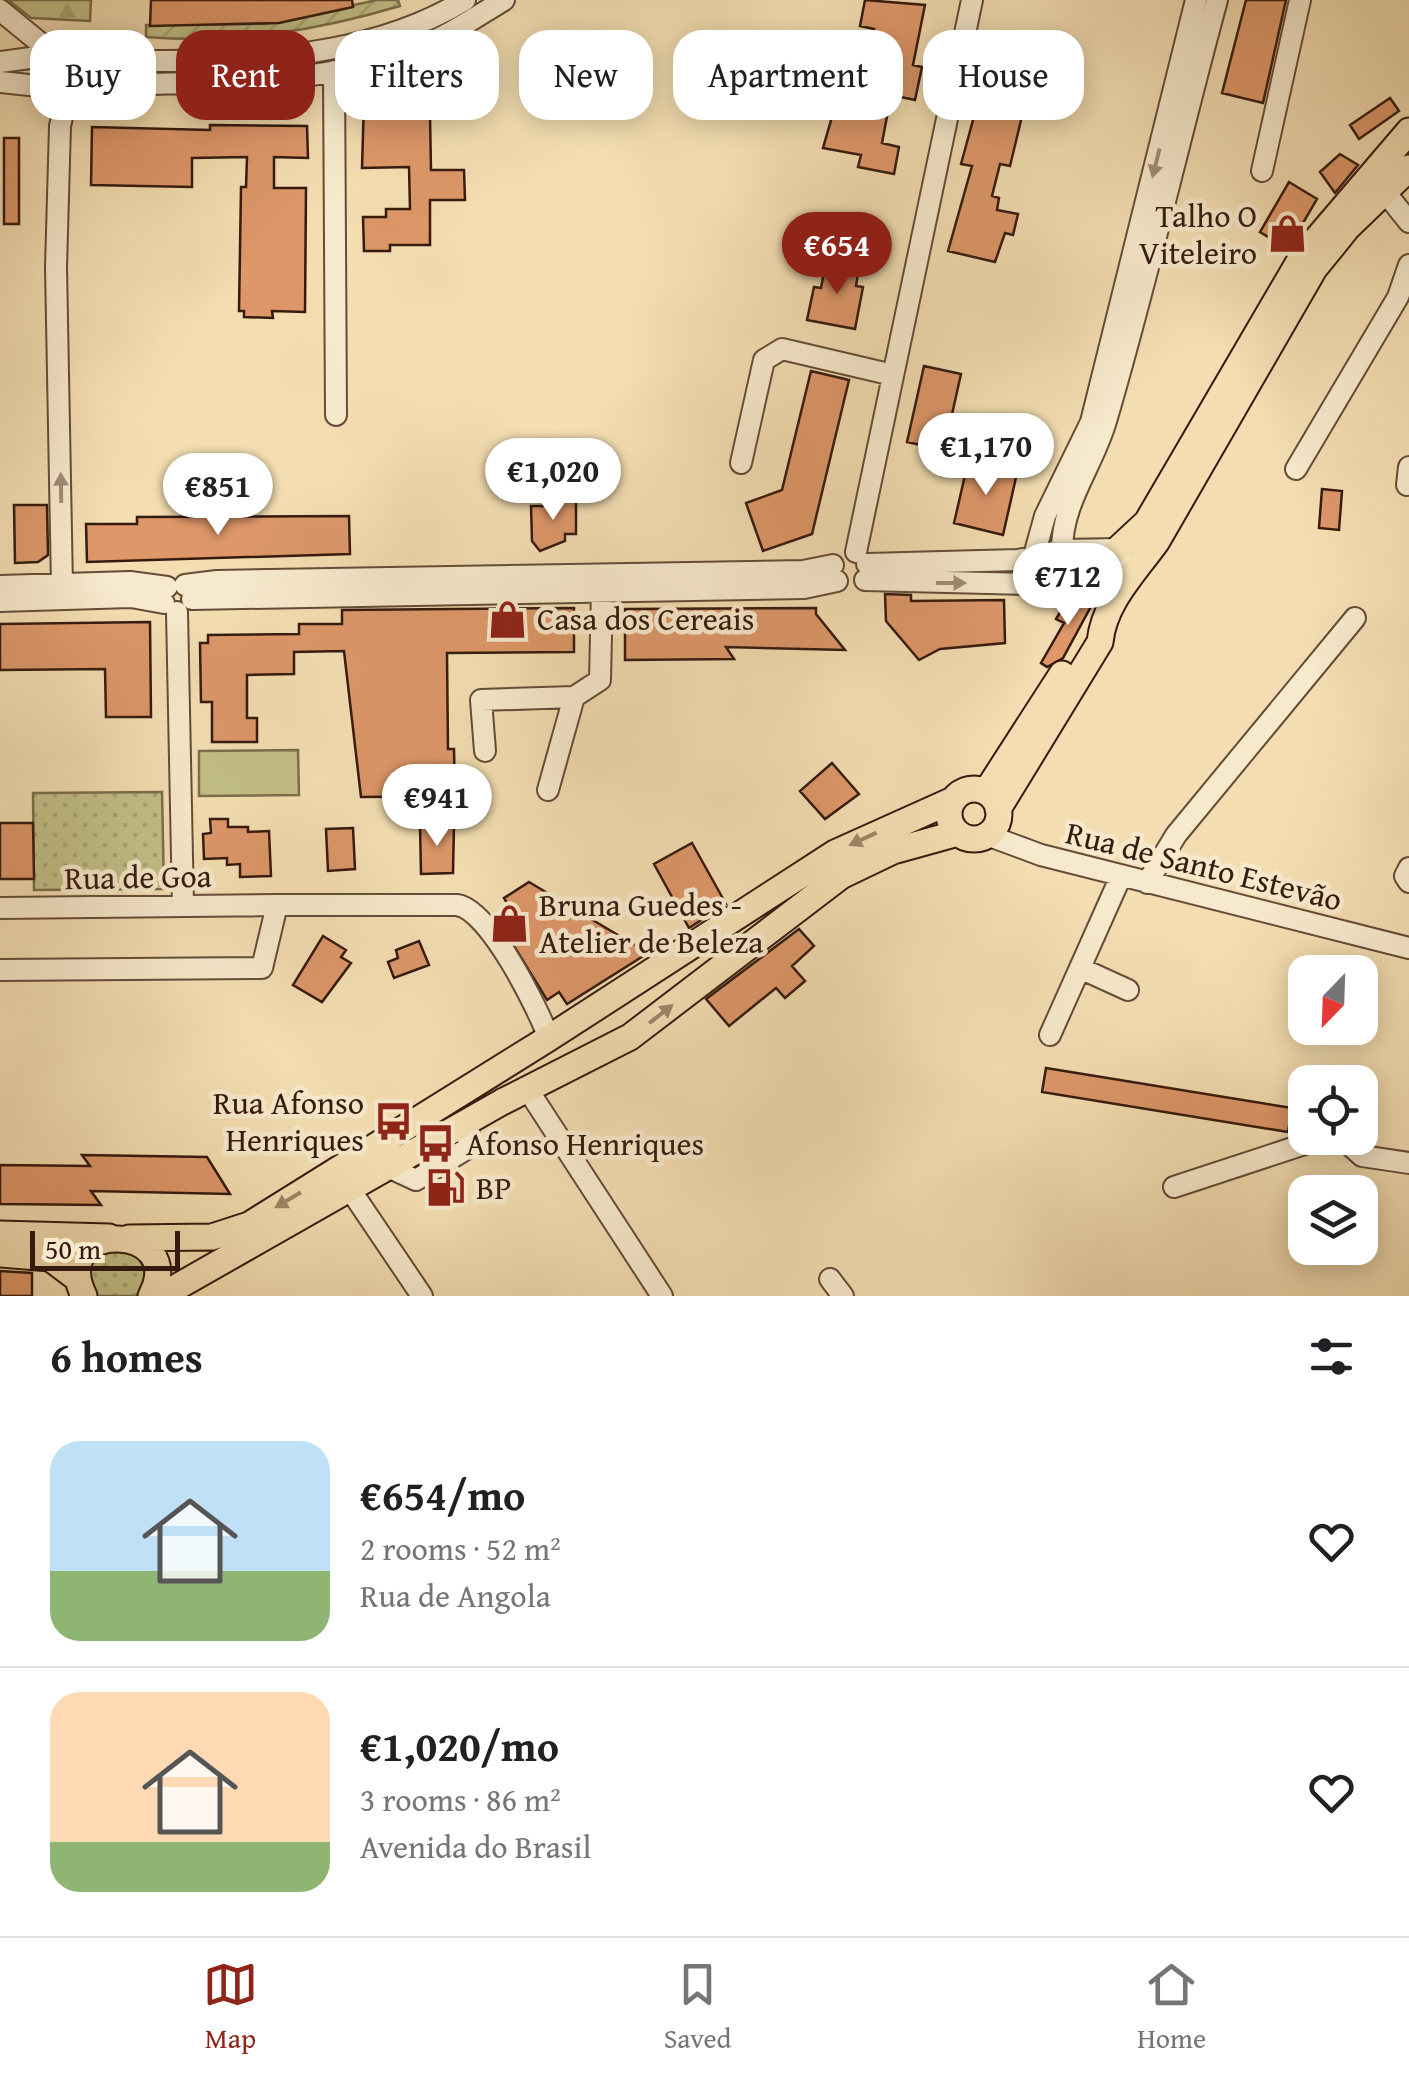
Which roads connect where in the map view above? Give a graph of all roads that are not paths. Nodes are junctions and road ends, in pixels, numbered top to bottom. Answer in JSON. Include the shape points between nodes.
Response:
{"nodes":[{"id":1,"x":465,"y":0,"type":"edge"},
{"id":2,"x":504,"y":0,"type":"edge"},
{"id":3,"x":972,"y":0,"type":"edge"},
{"id":4,"x":1196,"y":0,"type":"edge"},
{"id":5,"x":1217,"y":0,"type":"edge"},
{"id":6,"x":1300,"y":0,"type":"edge"},
{"id":7,"x":0,"y":10,"type":"edge"},
{"id":8,"x":30,"y":38,"type":"edge"},
{"id":9,"x":30,"y":57,"type":"edge"},
{"id":10,"x":156,"y":61,"type":"edge"},
{"id":11,"x":0,"y":62,"type":"edge"},
{"id":12,"x":334,"y":70,"type":"junction"},
{"id":13,"x":0,"y":82,"type":"edge"},
{"id":14,"x":30,"y":84,"type":"edge"},
{"id":15,"x":156,"y":84,"type":"edge"},
{"id":16,"x":61,"y":120,"type":"edge"},
{"id":17,"x":1409,"y":131,"type":"edge"},
{"id":18,"x":1409,"y":168,"type":"edge"},
{"id":19,"x":1262,"y":171,"type":"dead end"},
{"id":20,"x":1385,"y":192,"type":"junction"},
{"id":21,"x":1409,"y":222,"type":"edge"},
{"id":22,"x":1409,"y":265,"type":"edge"},
{"id":23,"x":893,"y":375,"type":"junction"},
{"id":24,"x":336,"y":415,"type":"dead end"},
{"id":25,"x":742,"y":462,"type":"dead end"},
{"id":26,"x":1296,"y":469,"type":"dead end"},
{"id":27,"x":1118,"y":549,"type":"junction"},
{"id":28,"x":1062,"y":550,"type":"junction"},
{"id":29,"x":1035,"y":554,"type":"junction"},
{"id":30,"x":863,"y":565,"type":"junction"},
{"id":31,"x":835,"y":573,"type":"junction"},
{"id":32,"x":1126,"y":582,"type":"junction"},
{"id":33,"x":1038,"y":584,"type":"junction"},
{"id":34,"x":0,"y":586,"type":"edge"},
{"id":35,"x":62,"y":586,"type":"junction"},
{"id":36,"x":602,"y":590,"type":"junction"},
{"id":37,"x":177,"y":597,"type":"junction"},
{"id":38,"x":0,"y":601,"type":"edge"},
{"id":39,"x":1356,"y":618,"type":"dead end"},
{"id":40,"x":574,"y":697,"type":"junction"},
{"id":41,"x":485,"y":751,"type":"dead end"},
{"id":42,"x":548,"y":790,"type":"dead end"},
{"id":43,"x":953,"y":800,"type":"junction"},
{"id":44,"x":992,"y":801,"type":"junction"},
{"id":45,"x":958,"y":833,"type":"junction"},
{"id":46,"x":987,"y":835,"type":"junction"},
{"id":47,"x":1409,"y":868,"type":"edge"},
{"id":48,"x":1121,"y":876,"type":"junction"},
{"id":49,"x":1409,"y":882,"type":"edge"},
{"id":50,"x":1147,"y":883,"type":"junction"},
{"id":51,"x":277,"y":905,"type":"junction"},
{"id":52,"x":184,"y":906,"type":"junction"},
{"id":53,"x":0,"y":908,"type":"edge"},
{"id":54,"x":1409,"y":948,"type":"edge"},
{"id":55,"x":1082,"y":969,"type":"junction"},
{"id":56,"x":0,"y":970,"type":"edge"},
{"id":57,"x":1128,"y":990,"type":"dead end"},
{"id":58,"x":554,"y":1035,"type":"junction"},
{"id":59,"x":1050,"y":1035,"type":"dead end"},
{"id":60,"x":577,"y":1064,"type":"junction"},
{"id":61,"x":490,"y":1074,"type":"junction"},
{"id":62,"x":528,"y":1090,"type":"junction"},
{"id":63,"x":502,"y":1102,"type":"junction"},
{"id":64,"x":1288,"y":1149,"type":"edge"},
{"id":65,"x":1361,"y":1155,"type":"edge"},
{"id":66,"x":1409,"y":1163,"type":"edge"},
{"id":67,"x":343,"y":1180,"type":"junction"},
{"id":68,"x":1174,"y":1186,"type":"dead end"},
{"id":69,"x":0,"y":1234,"type":"edge"},
{"id":70,"x":122,"y":1238,"type":"junction"},
{"id":71,"x":0,"y":1254,"type":"edge"},
{"id":72,"x":82,"y":1292,"type":"edge"},
{"id":73,"x":151,"y":1296,"type":"edge"},
{"id":74,"x":161,"y":1296,"type":"edge"},
{"id":75,"x":422,"y":1296,"type":"edge"},
{"id":76,"x":662,"y":1296,"type":"edge"}],
"edges":[{"from":1,"to":10,"type":"street","via":[[384,34],[295,54]]},
{"from":2,"to":12,"type":"street","via":[[418,48]]},
{"from":3,"to":23,"type":"street"},
{"from":4,"to":29,"type":"street","one_way":true,"via":[[1091,422]]},
{"from":5,"to":28,"type":"street","via":[[1126,352],[1104,428],[1062,523]]},
{"from":6,"to":19,"type":"street"},
{"from":7,"to":8,"type":"street"},
{"from":9,"to":11,"type":"street"},
{"from":12,"to":15,"type":"street","via":[[258,82]]},
{"from":12,"to":24,"type":"street"},
{"from":13,"to":14,"type":"street"},
{"from":35,"to":16,"type":"street","one_way":true,"via":[[56,268]]},
{"from":17,"to":27,"type":"main road","via":[[1303,255],[1147,522]]},
{"from":18,"to":20,"type":"main road"},
{"from":20,"to":21,"type":"street"},
{"from":20,"to":32,"type":"main road","via":[[1314,270],[1157,541]]},
{"from":22,"to":26,"type":"street","via":[[1398,297]]},
{"from":23,"to":25,"type":"street","via":[[782,350],[764,360]]},
{"from":23,"to":30,"type":"street"},
{"from":27,"to":28,"type":"street"},
{"from":27,"to":32,"type":"street"},
{"from":28,"to":29,"type":"street"},
{"from":29,"to":30,"type":"street"},
{"from":29,"to":33,"type":"street","via":[[1031,568]]},
{"from":30,"to":31,"type":"street","via":[[848,586]]},
{"from":30,"to":31,"type":"street","via":[[842,553]]},
{"from":30,"to":33,"type":"street","one_way":true},
{"from":31,"to":36,"type":"street","via":[[804,588]]},
{"from":31,"to":37,"type":"street","via":[[218,581]]},
{"from":32,"to":33,"type":"street"},
{"from":32,"to":44,"type":"main road","via":[[1102,624],[1088,633]]},
{"from":34,"to":35,"type":"street"},
{"from":35,"to":37,"type":"street","via":[[130,582]]},
{"from":36,"to":37,"type":"street"},
{"from":36,"to":40,"type":"street","via":[[600,680]]},
{"from":37,"to":38,"type":"street"},
{"from":37,"to":52,"type":"street"},
{"from":39,"to":50,"type":"street","via":[[1176,835]]},
{"from":40,"to":41,"type":"street","via":[[481,700]]},
{"from":40,"to":42,"type":"street"},
{"from":43,"to":44,"type":"main road","via":[[964,791]]},
{"from":43,"to":45,"type":"main road","via":[[950,822]]},
{"from":43,"to":58,"type":"main road","one_way":true,"via":[[835,853]]},
{"from":44,"to":46,"type":"main road","via":[[997,824]]},
{"from":45,"to":46,"type":"main road","via":[[972,839]]},
{"from":60,"to":45,"type":"main road","one_way":true,"via":[[638,1031],[842,876],[893,851]]},
{"from":46,"to":48,"type":"street","name":"Rua de Santo Estevão"},
{"from":47,"to":49,"type":"street"},
{"from":48,"to":50,"type":"street","name":"Rua de Santo Estevão"},
{"from":48,"to":55,"type":"street"},
{"from":50,"to":54,"type":"street","name":"Rua de Santo Estevão"},
{"from":51,"to":52,"type":"street","name":"Rua de Goa"},
{"from":51,"to":56,"type":"street","via":[[262,968]]},
{"from":51,"to":58,"type":"street","name":"Rua de Goa","via":[[469,906]]},
{"from":52,"to":53,"type":"street","name":"Rua de Goa"},
{"from":55,"to":57,"type":"street"},
{"from":55,"to":59,"type":"street"},
{"from":58,"to":60,"type":"main road","via":[[576,1044]]},
{"from":58,"to":61,"type":"main road"},
{"from":60,"to":62,"type":"main road"},
{"from":61,"to":63,"type":"main road","via":[[490,1089]]},
{"from":61,"to":67,"type":"main road"},
{"from":62,"to":63,"type":"main road"},
{"from":62,"to":76,"type":"street"},
{"from":63,"to":67,"type":"main road","via":[[388,1167]]},
{"from":64,"to":68,"type":"street"},
{"from":65,"to":66,"type":"street"},
{"from":67,"to":70,"type":"main road","one_way":true,"via":[[225,1235]]},
{"from":67,"to":74,"type":"main road"},
{"from":67,"to":75,"type":"street"},
{"from":69,"to":70,"type":"main road"},
{"from":70,"to":72,"type":"main road","via":[[102,1240],[84,1256]]},
{"from":70,"to":73,"type":"main road","via":[[150,1253],[156,1264]]},
{"from":71,"to":72,"type":"main road","via":[[50,1258]]}]}
